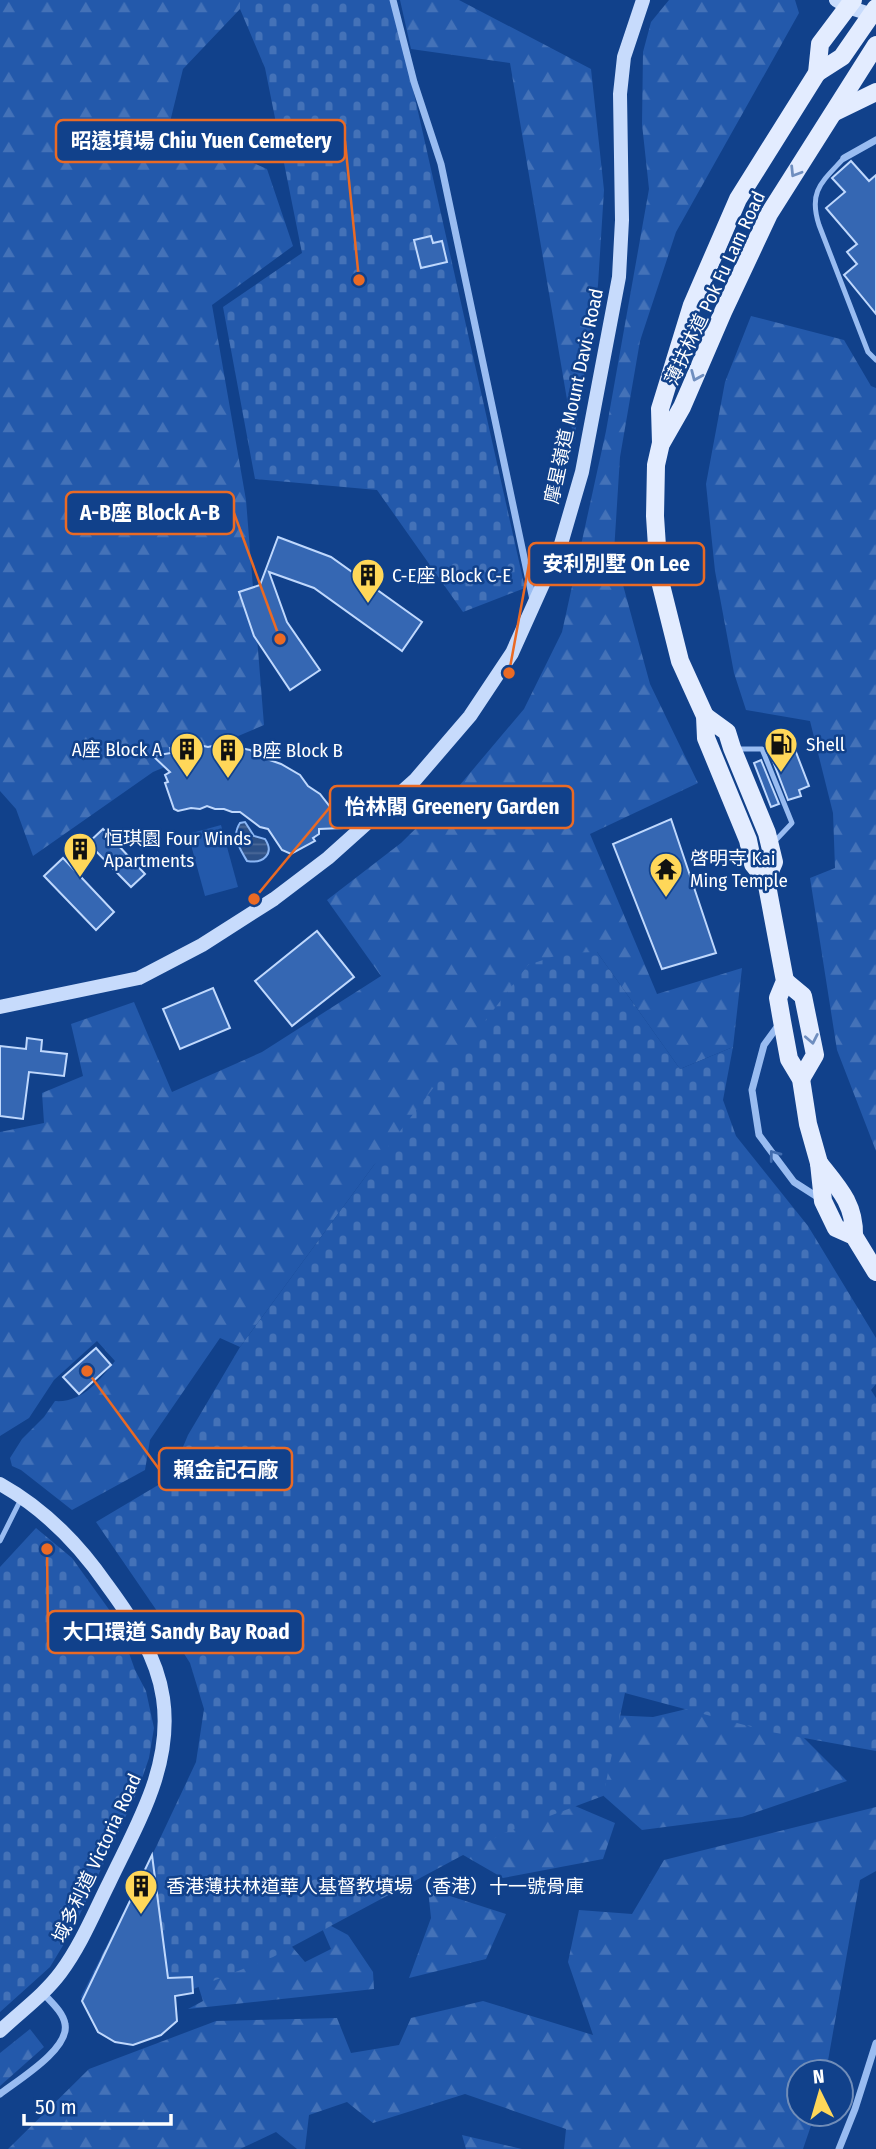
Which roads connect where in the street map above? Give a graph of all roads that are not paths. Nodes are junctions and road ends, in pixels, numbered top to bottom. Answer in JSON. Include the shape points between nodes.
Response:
{"nodes":[{"id":1,"x":393,"y":0,"type":"edge"},
{"id":2,"x":643,"y":0,"type":"edge"},
{"id":3,"x":860,"y":6,"type":"edge"},
{"id":4,"x":876,"y":45,"type":"edge"},
{"id":5,"x":876,"y":92,"type":"edge"},
{"id":6,"x":832,"y":114,"type":"junction"},
{"id":7,"x":876,"y":140,"type":"edge"},
{"id":8,"x":844,"y":158,"type":"joint"},
{"id":9,"x":876,"y":360,"type":"edge"},
{"id":10,"x":661,"y":443,"type":"junction"},
{"id":11,"x":534,"y":605,"type":"junction"},
{"id":12,"x":705,"y":716,"type":"junction"},
{"id":13,"x":732,"y":748,"type":"junction"},
{"id":14,"x":770,"y":846,"type":"junction"},
{"id":15,"x":766,"y":880,"type":"junction"},
{"id":16,"x":785,"y":981,"type":"junction"},
{"id":17,"x":0,"y":1007,"type":"edge"},
{"id":18,"x":782,"y":1021,"type":"junction"},
{"id":19,"x":801,"y":1079,"type":"junction"},
{"id":20,"x":819,"y":1163,"type":"junction"},
{"id":21,"x":823,"y":1201,"type":"junction"},
{"id":22,"x":854,"y":1236,"type":"junction"},
{"id":23,"x":876,"y":1272,"type":"edge"},
{"id":24,"x":0,"y":1484,"type":"edge"},
{"id":25,"x":22,"y":1497,"type":"junction"},
{"id":26,"x":0,"y":1541,"type":"edge"},
{"id":27,"x":43,"y":1993,"type":"junction"},
{"id":28,"x":0,"y":2031,"type":"edge"},
{"id":29,"x":876,"y":2043,"type":"edge"},
{"id":30,"x":0,"y":2094,"type":"edge"},
{"id":31,"x":839,"y":2149,"type":"edge"}],
"edges":[{"from":1,"to":11,"type":"street","via":[[441,163]]},
{"from":2,"to":11,"type":"street","name":"摩星嶺道 Mount Davis Road","via":[[624,57],[620,94],[619,277],[582,472],[561,544]]},
{"from":3,"to":10,"type":"main road","name":"薄扶林道 Pok Fu Lam Road","via":[[820,44],[817,72],[738,199],[707,267],[660,409]]},
{"from":4,"to":6,"type":"main road","name":"薄扶林道 Pok Fu Lam Road"},
{"from":5,"to":6,"type":"main road"},
{"from":6,"to":10,"type":"main road","name":"薄扶林道 Pok Fu Lam Road","one_way":true,"via":[[769,214],[682,407]]},
{"from":7,"to":8,"type":"street"},
{"from":8,"to":9,"type":"lane","via":[[818,187],[814,207],[868,352]]},
{"from":10,"to":12,"type":"main road","name":"薄扶林道 Pok Fu Lam Road","via":[[655,516],[659,577],[680,661]]},
{"from":11,"to":17,"type":"street","name":"摩星嶺道 Mount Davis Road","via":[[512,653],[470,716],[415,780],[328,859],[274,900],[139,978]]},
{"from":12,"to":13,"type":"main road","name":"薄扶林道 Pok Fu Lam Road","via":[[727,732]]},
{"from":12,"to":15,"type":"main road","name":"薄扶林道 Pok Fu Lam Road","via":[[706,738],[748,840],[753,864]]},
{"from":13,"to":14,"type":"main road","name":"薄扶林道 Pok Fu Lam Road"},
{"from":13,"to":14,"type":"lane","via":[[762,749],[792,822]]},
{"from":14,"to":15,"type":"main road","name":"薄扶林道 Pok Fu Lam Road","via":[[774,862]]},
{"from":15,"to":16,"type":"main road","name":"薄扶林道 Pok Fu Lam Road"},
{"from":16,"to":18,"type":"main road","name":"薄扶林道 Pok Fu Lam Road","via":[[778,998]]},
{"from":16,"to":19,"type":"main road","name":"薄扶林道 Pok Fu Lam Road","one_way":true,"via":[[803,996],[815,1055]]},
{"from":18,"to":19,"type":"main road","name":"薄扶林道 Pok Fu Lam Road","via":[[789,1059]]},
{"from":21,"to":18,"type":"street","one_way":true,"via":[[794,1182],[758,1135],[752,1090],[764,1045]]},
{"from":19,"to":20,"type":"main road","name":"薄扶林道 Pok Fu Lam Road"},
{"from":20,"to":21,"type":"main road","name":"薄扶林道 Pok Fu Lam Road"},
{"from":20,"to":22,"type":"main road","name":"薄扶林道 Pok Fu Lam Road","via":[[844,1194],[855,1219]]},
{"from":21,"to":22,"type":"main road","name":"薄扶林道 Pok Fu Lam Road","via":[[836,1228]]},
{"from":22,"to":23,"type":"main road","name":"薄扶林道 Pok Fu Lam Road"},
{"from":24,"to":25,"type":"street","name":"域多利道 Victoria Road"},
{"from":25,"to":26,"type":"lane"},
{"from":25,"to":27,"type":"street","name":"域多利道 Victoria Road","via":[[71,1539],[130,1618],[159,1676],[165,1721],[163,1755],[143,1812],[74,1954]]},
{"from":27,"to":28,"type":"street","name":"域多利道 Victoria Road"},
{"from":27,"to":30,"type":"street","via":[[62,2016],[64,2038],[55,2051]]},
{"from":29,"to":31,"type":"street"}]}
